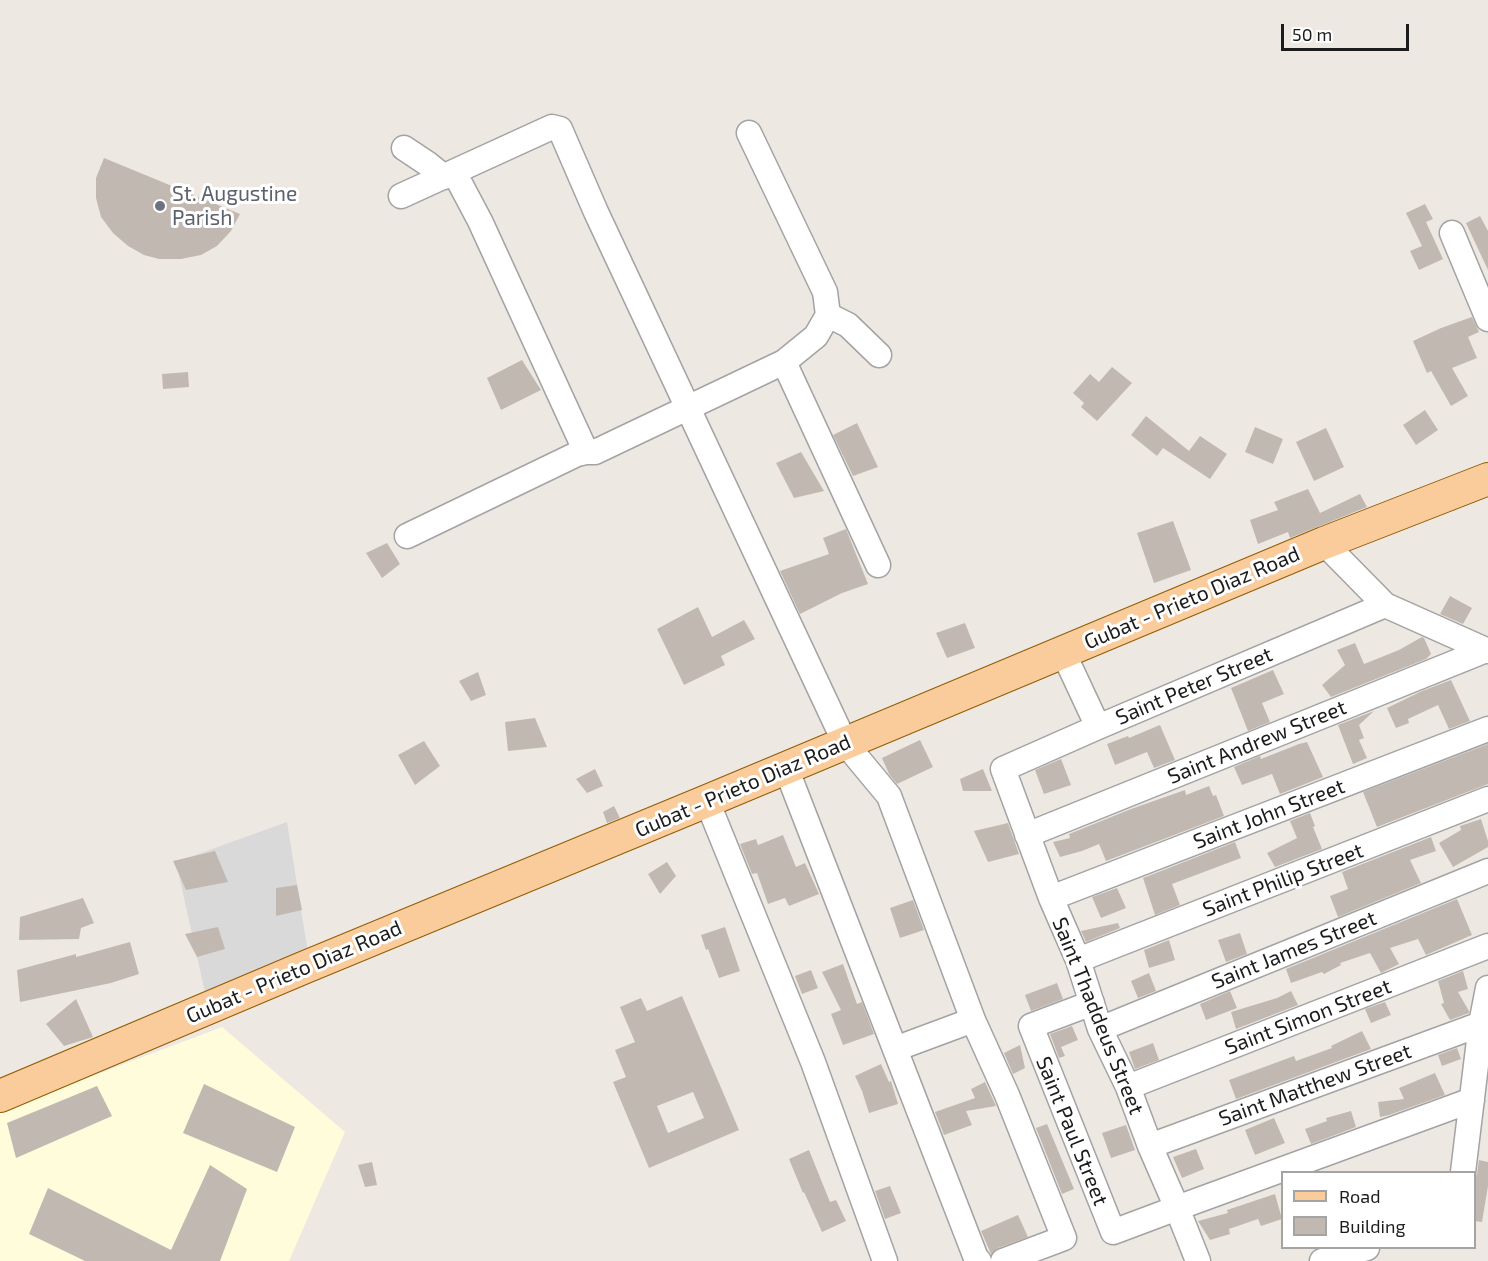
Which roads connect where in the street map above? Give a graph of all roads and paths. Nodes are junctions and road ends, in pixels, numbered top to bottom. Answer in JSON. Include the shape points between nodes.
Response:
{"nodes":[{"id":1,"x":749,"y":133,"type":"dead end"},
{"id":2,"x":404,"y":148,"type":"dead end"},
{"id":3,"x":449,"y":174,"type":"junction"},
{"id":4,"x":401,"y":196,"type":"dead end"},
{"id":5,"x":1452,"y":233,"type":"dead end"},
{"id":6,"x":828,"y":315,"type":"junction"},
{"id":7,"x":1488,"y":319,"type":"edge"},
{"id":8,"x":879,"y":355,"type":"dead end"},
{"id":9,"x":784,"y":362,"type":"junction"},
{"id":10,"x":688,"y":407,"type":"junction"},
{"id":11,"x":586,"y":452,"type":"junction"},
{"id":12,"x":1488,"y":479,"type":"edge"},
{"id":13,"x":407,"y":536,"type":"dead end"},
{"id":14,"x":1324,"y":543,"type":"junction"},
{"id":15,"x":878,"y":565,"type":"dead end"},
{"id":16,"x":1385,"y":605,"type":"junction"},
{"id":17,"x":1487,"y":650,"type":"edge"},
{"id":18,"x":1063,"y":652,"type":"junction"},
{"id":19,"x":1098,"y":727,"type":"junction"},
{"id":20,"x":1488,"y":729,"type":"edge"},
{"id":21,"x":845,"y":743,"type":"junction"},
{"id":22,"x":786,"y":768,"type":"junction"},
{"id":23,"x":1003,"y":770,"type":"joint"},
{"id":24,"x":1488,"y":799,"type":"edge"},
{"id":25,"x":707,"y":801,"type":"junction"},
{"id":26,"x":1027,"y":835,"type":"junction"},
{"id":27,"x":1488,"y":871,"type":"edge"},
{"id":28,"x":1051,"y":898,"type":"junction"},
{"id":29,"x":1488,"y":946,"type":"edge"},
{"id":30,"x":1078,"y":960,"type":"junction"},
{"id":31,"x":1488,"y":988,"type":"edge"},
{"id":32,"x":1092,"y":1003,"type":"junction"},
{"id":33,"x":973,"y":1020,"type":"junction"},
{"id":34,"x":1481,"y":1024,"type":"junction"},
{"id":35,"x":1100,"y":1029,"type":"junction"},
{"id":36,"x":895,"y":1049,"type":"junction"},
{"id":37,"x":1128,"y":1088,"type":"junction"},
{"id":38,"x":0,"y":1096,"type":"edge"},
{"id":39,"x":1472,"y":1100,"type":"junction"},
{"id":40,"x":1150,"y":1146,"type":"junction"},
{"id":41,"x":1463,"y":1171,"type":"edge"},
{"id":42,"x":1177,"y":1208,"type":"junction"},
{"id":43,"x":1364,"y":1249,"type":"edge"},
{"id":44,"x":885,"y":1261,"type":"edge"},
{"id":45,"x":979,"y":1261,"type":"edge"},
{"id":46,"x":1003,"y":1261,"type":"edge"},
{"id":47,"x":1198,"y":1261,"type":"edge"},
{"id":48,"x":1322,"y":1261,"type":"edge"}],
"edges":[{"from":1,"to":6,"type":"street","via":[[825,292]]},
{"from":2,"to":3,"type":"street"},
{"from":3,"to":4,"type":"street"},
{"from":3,"to":10,"type":"street","via":[[552,127],[560,129]]},
{"from":3,"to":11,"type":"street","via":[[480,221]]},
{"from":5,"to":7,"type":"street"},
{"from":6,"to":8,"type":"street","via":[[848,325]]},
{"from":6,"to":9,"type":"street","via":[[816,336]]},
{"from":9,"to":10,"type":"street"},
{"from":9,"to":15,"type":"street"},
{"from":10,"to":11,"type":"street","via":[[595,452]]},
{"from":10,"to":21,"type":"street"},
{"from":11,"to":13,"type":"street"},
{"from":12,"to":14,"type":"main road","name":"Gubat - Prieto Diaz Road"},
{"from":14,"to":16,"type":"street"},
{"from":14,"to":18,"type":"main road","name":"Gubat - Prieto Diaz Road"},
{"from":16,"to":17,"type":"street"},
{"from":16,"to":19,"type":"street","name":"Saint Peter Street"},
{"from":17,"to":26,"type":"street","name":"Saint Andrew Street"},
{"from":18,"to":19,"type":"street"},
{"from":18,"to":21,"type":"main road","name":"Gubat - Prieto Diaz Road"},
{"from":19,"to":23,"type":"street","name":"Saint Peter Street"},
{"from":20,"to":28,"type":"street","name":"Saint John Street"},
{"from":21,"to":22,"type":"main road","name":"Gubat - Prieto Diaz Road"},
{"from":21,"to":33,"type":"street","via":[[889,796]]},
{"from":22,"to":25,"type":"main road","name":"Gubat - Prieto Diaz Road"},
{"from":22,"to":36,"type":"street"},
{"from":23,"to":26,"type":"street","name":"Saint Thaddeus Street"},
{"from":24,"to":30,"type":"street","name":"Saint Philip Street"},
{"from":25,"to":38,"type":"main road","name":"Gubat - Prieto Diaz Road"},
{"from":25,"to":44,"type":"street","via":[[813,1062]]},
{"from":26,"to":28,"type":"street","name":"Saint Thaddeus Street"},
{"from":27,"to":35,"type":"street","name":"Saint James Street"},
{"from":28,"to":30,"type":"street","name":"Saint Thaddeus Street"},
{"from":29,"to":37,"type":"street","name":"Saint Simon Street"},
{"from":30,"to":32,"type":"street","name":"Saint Thaddeus Street"},
{"from":31,"to":34,"type":"street"},
{"from":32,"to":35,"type":"street","name":"Saint Thaddeus Street"},
{"from":32,"to":42,"type":"street","name":"Saint Paul Street","via":[[1031,1026],[1113,1232]]},
{"from":33,"to":36,"type":"street"},
{"from":33,"to":46,"type":"street","via":[[1064,1238]]},
{"from":34,"to":39,"type":"street"},
{"from":34,"to":40,"type":"street","name":"Saint Matthew Street"},
{"from":35,"to":37,"type":"street","name":"Saint Thaddeus Street"},
{"from":36,"to":45,"type":"street"},
{"from":37,"to":40,"type":"street","name":"Saint Thaddeus Street"},
{"from":39,"to":41,"type":"street"},
{"from":39,"to":42,"type":"street"},
{"from":40,"to":42,"type":"street","name":"Saint Thaddeus Street"},
{"from":42,"to":47,"type":"street","name":"Saint Thaddeus Street"},
{"from":43,"to":48,"type":"street"}]}
